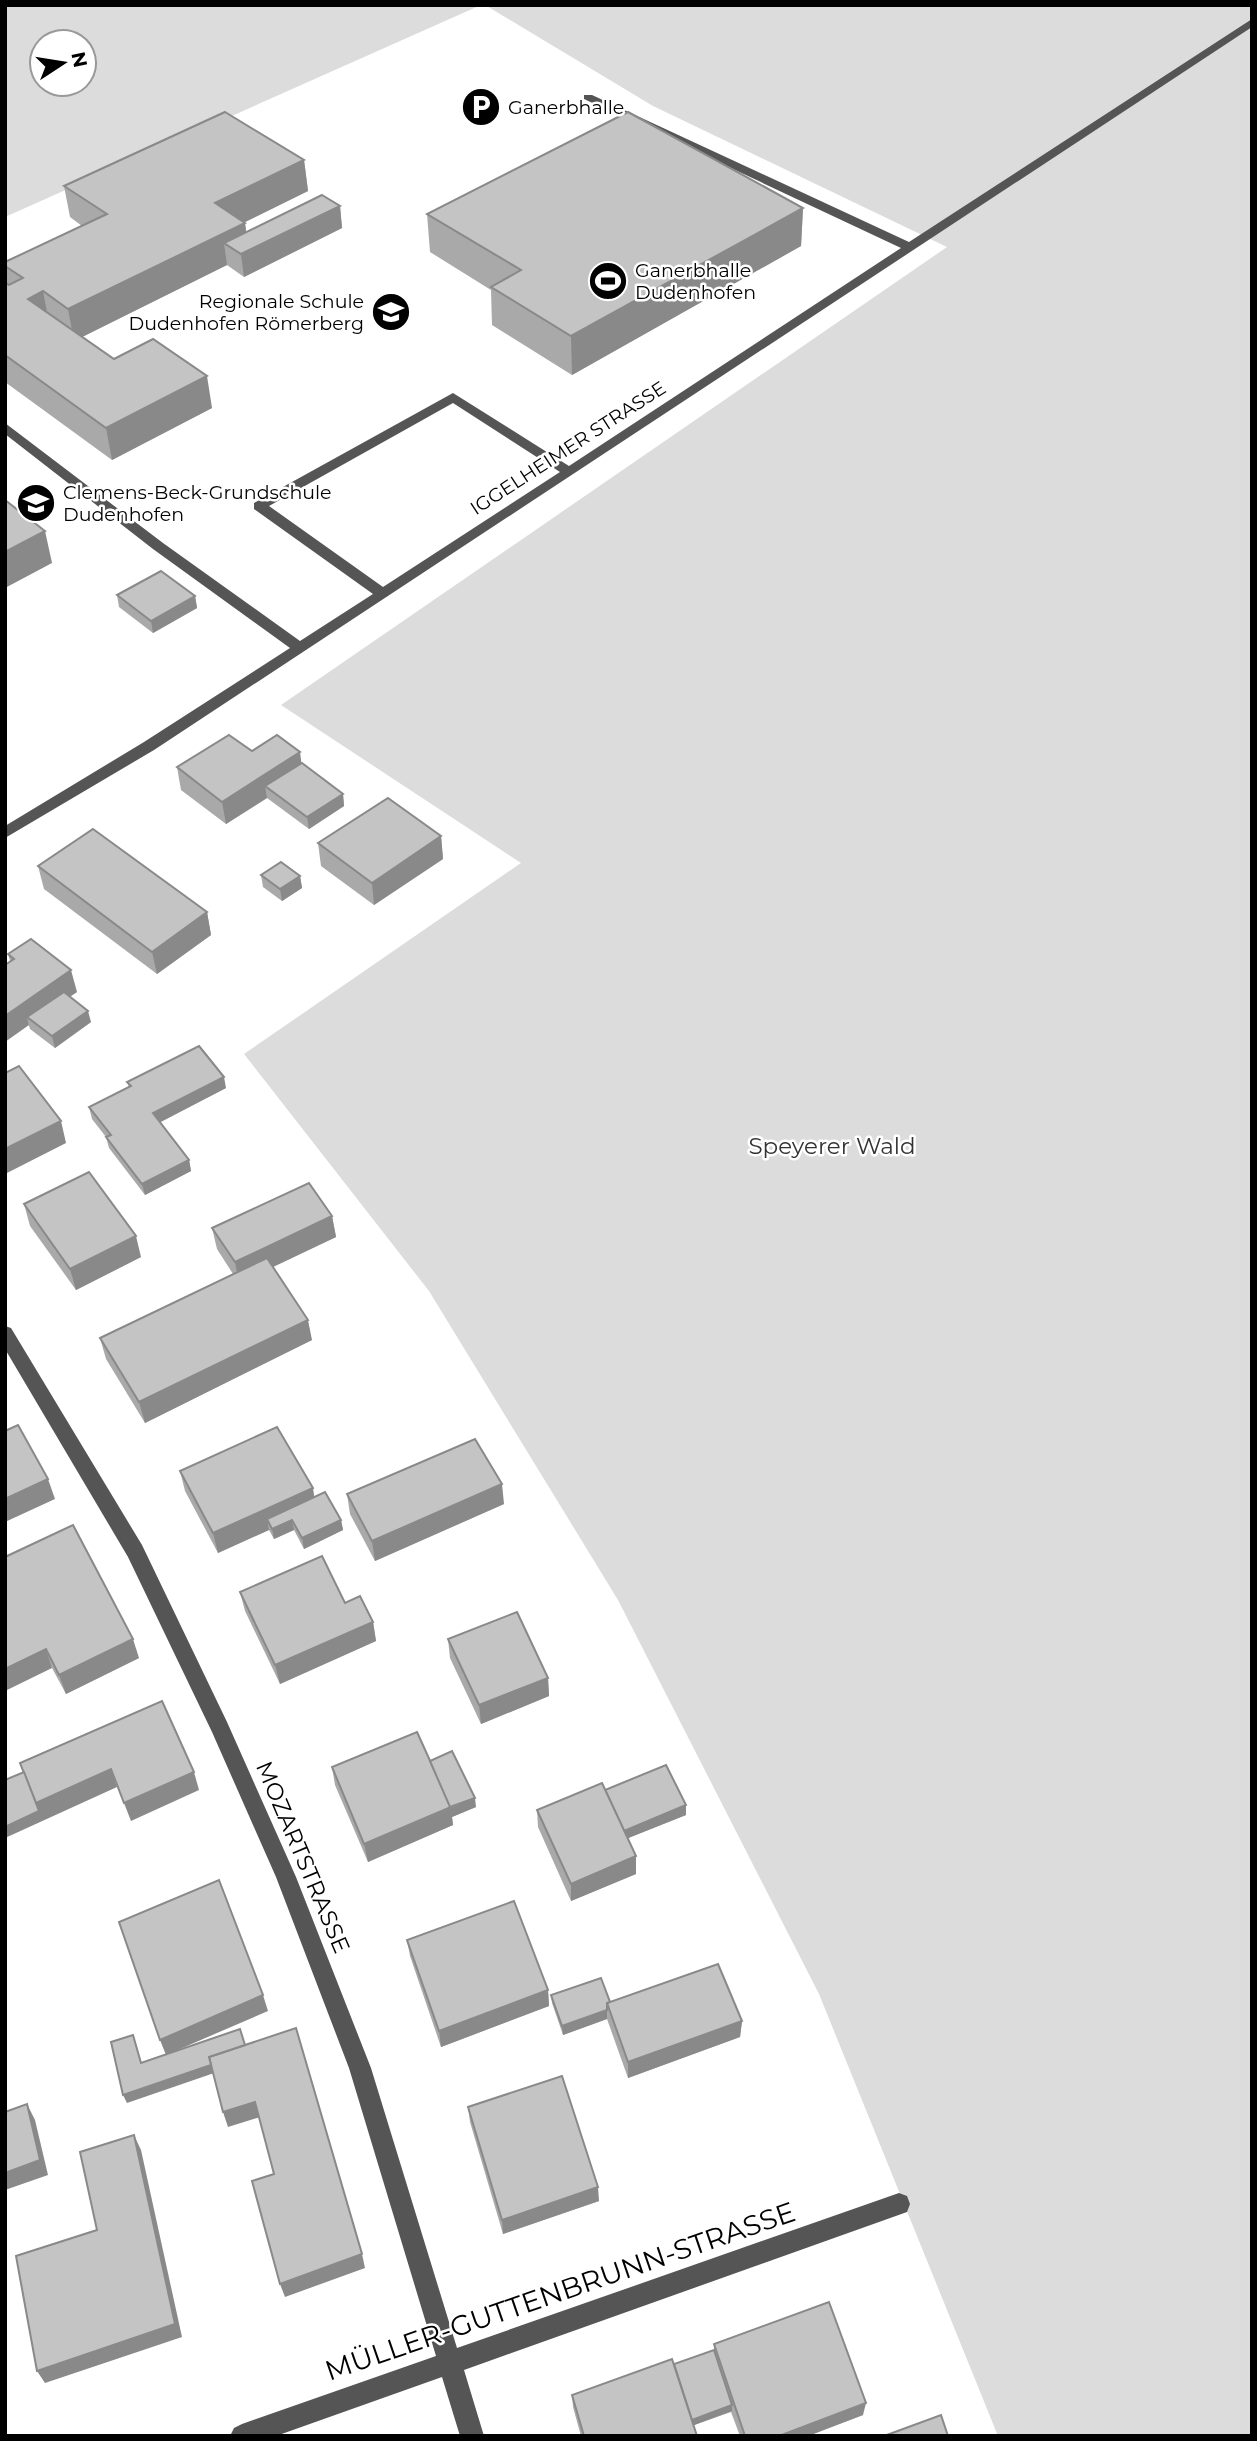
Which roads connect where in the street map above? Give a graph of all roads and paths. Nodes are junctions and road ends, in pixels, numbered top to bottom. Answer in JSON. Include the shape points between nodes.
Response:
{"nodes":[{"id":1,"x":1252,"y":22,"type":"edge"},
{"id":2,"x":588,"y":97,"type":"dead end"},
{"id":3,"x":911,"y":248,"type":"junction"},
{"id":4,"x":5,"y":427,"type":"edge"},
{"id":5,"x":568,"y":471,"type":"junction"},
{"id":6,"x":383,"y":594,"type":"junction"},
{"id":7,"x":298,"y":647,"type":"junction"},
{"id":8,"x":5,"y":833,"type":"edge"},
{"id":9,"x":5,"y":1333,"type":"edge"},
{"id":10,"x":899,"y":2204,"type":"dead end"},
{"id":11,"x":450,"y":2361,"type":"junction"},
{"id":12,"x":242,"y":2436,"type":"edge"},
{"id":13,"x":472,"y":2436,"type":"edge"}],
"edges":[{"from":1,"to":3,"type":"street","name":"IGGELHEIMER STRASSE"},
{"from":2,"to":3,"type":"street"},
{"from":3,"to":5,"type":"street","name":"IGGELHEIMER STRASSE"},
{"from":4,"to":7,"type":"street"},
{"from":5,"to":6,"type":"street","name":"IGGELHEIMER STRASSE"},
{"from":5,"to":6,"type":"street","via":[[453,397],[260,506]]},
{"from":6,"to":7,"type":"street","name":"IGGELHEIMER STRASSE"},
{"from":7,"to":8,"type":"street","name":"IGGELHEIMER STRASSE","via":[[149,746]]},
{"from":9,"to":11,"type":"street","name":"MOZARTSTRASSE","via":[[135,1551],[286,1877],[360,2068]]},
{"from":10,"to":11,"type":"street","name":"MÜLLER-GUTTENBRUNN-STRASSE"},
{"from":11,"to":12,"type":"street","name":"MÜLLER-GUTTENBRUNN-STRASSE"},
{"from":11,"to":13,"type":"street","name":"MOZARTSTRASSE"}]}
